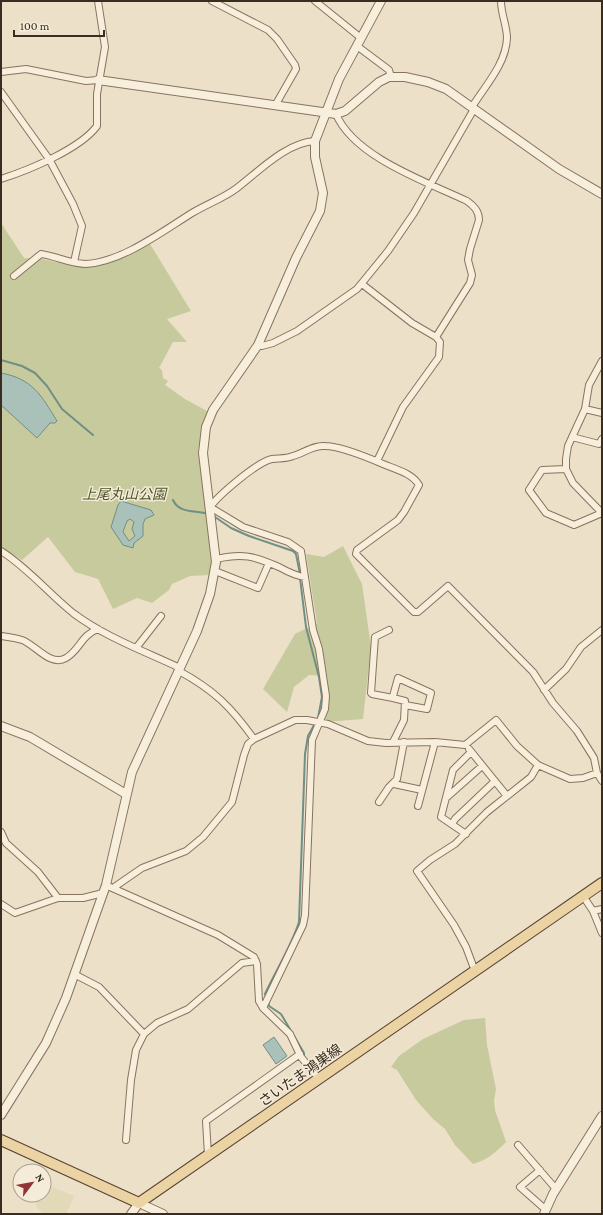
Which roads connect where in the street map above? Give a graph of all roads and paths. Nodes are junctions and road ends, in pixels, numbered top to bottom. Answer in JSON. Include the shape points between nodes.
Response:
{"nodes":[{"id":1,"x":98,"y":1,"type":"edge"},
{"id":2,"x":212,"y":1,"type":"edge"},
{"id":3,"x":315,"y":1,"type":"edge"},
{"id":4,"x":381,"y":1,"type":"edge"},
{"id":5,"x":501,"y":1,"type":"edge"},
{"id":6,"x":361,"y":38,"type":"junction"},
{"id":7,"x":357,"y":46,"type":"junction"},
{"id":8,"x":1,"y":71,"type":"edge"},
{"id":9,"x":391,"y":77,"type":"junction"},
{"id":10,"x":98,"y":80,"type":"junction"},
{"id":11,"x":1,"y":92,"type":"edge"},
{"id":12,"x":276,"y":104,"type":"junction"},
{"id":13,"x":473,"y":108,"type":"junction"},
{"id":14,"x":327,"y":112,"type":"junction"},
{"id":15,"x":336,"y":114,"type":"junction"},
{"id":16,"x":314,"y":141,"type":"junction"},
{"id":17,"x":49,"y":159,"type":"junction"},
{"id":18,"x":1,"y":179,"type":"edge"},
{"id":19,"x":430,"y":183,"type":"junction"},
{"id":20,"x":602,"y":194,"type":"edge"},
{"id":21,"x":74,"y":262,"type":"junction"},
{"id":22,"x":14,"y":276,"type":"dead end"},
{"id":23,"x":362,"y":284,"type":"junction"},
{"id":24,"x":436,"y":337,"type":"junction"},
{"id":25,"x":258,"y":345,"type":"junction"},
{"id":26,"x":602,"y":361,"type":"edge"},
{"id":27,"x":585,"y":408,"type":"junction"},
{"id":28,"x":602,"y":413,"type":"edge"},
{"id":29,"x":572,"y":437,"type":"junction"},
{"id":30,"x":602,"y":439,"type":"edge"},
{"id":31,"x":377,"y":461,"type":"junction"},
{"id":32,"x":566,"y":469,"type":"junction"},
{"id":33,"x":210,"y":507,"type":"junction"},
{"id":34,"x":602,"y":513,"type":"edge"},
{"id":35,"x":1,"y":550,"type":"edge"},
{"id":36,"x":216,"y":559,"type":"junction"},
{"id":37,"x":269,"y":563,"type":"junction"},
{"id":38,"x":215,"y":571,"type":"junction"},
{"id":39,"x":305,"y":577,"type":"junction"},
{"id":40,"x":161,"y":616,"type":"dead end"},
{"id":41,"x":98,"y":629,"type":"junction"},
{"id":42,"x":389,"y":630,"type":"dead end"},
{"id":43,"x":602,"y":630,"type":"edge"},
{"id":44,"x":1,"y":636,"type":"edge"},
{"id":45,"x":136,"y":648,"type":"junction"},
{"id":46,"x":179,"y":669,"type":"junction"},
{"id":47,"x":544,"y":690,"type":"junction"},
{"id":48,"x":393,"y":698,"type":"junction"},
{"id":49,"x":405,"y":705,"type":"junction"},
{"id":50,"x":321,"y":722,"type":"junction"},
{"id":51,"x":1,"y":726,"type":"edge"},
{"id":52,"x":254,"y":739,"type":"junction"},
{"id":53,"x":393,"y":742,"type":"junction"},
{"id":54,"x":404,"y":742,"type":"junction"},
{"id":55,"x":435,"y":742,"type":"junction"},
{"id":56,"x":465,"y":745,"type":"junction"},
{"id":57,"x":471,"y":752,"type":"junction"},
{"id":58,"x":538,"y":765,"type":"junction"},
{"id":59,"x":482,"y":766,"type":"junction"},
{"id":60,"x":598,"y":773,"type":"junction"},
{"id":61,"x":495,"y":781,"type":"junction"},
{"id":62,"x":602,"y":781,"type":"edge"},
{"id":63,"x":394,"y":784,"type":"junction"},
{"id":64,"x":422,"y":790,"type":"junction"},
{"id":65,"x":126,"y":794,"type":"junction"},
{"id":66,"x":507,"y":796,"type":"junction"},
{"id":67,"x":446,"y":798,"type":"junction"},
{"id":68,"x":379,"y":802,"type":"dead end"},
{"id":69,"x":418,"y":806,"type":"dead end"},
{"id":70,"x":452,"y":824,"type":"junction"},
{"id":71,"x":1,"y":832,"type":"edge"},
{"id":72,"x":466,"y":834,"type":"junction"},
{"id":73,"x":602,"y":883,"type":"edge"},
{"id":74,"x":109,"y":886,"type":"junction"},
{"id":75,"x":103,"y":893,"type":"junction"},
{"id":76,"x":583,"y":896,"type":"junction"},
{"id":77,"x":58,"y":898,"type":"junction"},
{"id":78,"x":1,"y":904,"type":"edge"},
{"id":79,"x":602,"y":909,"type":"edge"},
{"id":80,"x":593,"y":911,"type":"junction"},
{"id":81,"x":602,"y":933,"type":"edge"},
{"id":82,"x":256,"y":961,"type":"junction"},
{"id":83,"x":475,"y":971,"type":"junction"},
{"id":84,"x":74,"y":974,"type":"junction"},
{"id":85,"x":263,"y":1008,"type":"junction"},
{"id":86,"x":144,"y":1034,"type":"junction"},
{"id":87,"x":300,"y":1054,"type":"junction"},
{"id":88,"x":319,"y":1079,"type":"junction"},
{"id":89,"x":1,"y":1115,"type":"edge"},
{"id":90,"x":602,"y":1116,"type":"edge"},
{"id":91,"x":1,"y":1140,"type":"edge"},
{"id":92,"x":126,"y":1140,"type":"dead end"},
{"id":93,"x":518,"y":1145,"type":"dead end"},
{"id":94,"x":208,"y":1155,"type":"junction"},
{"id":95,"x":540,"y":1170,"type":"junction"},
{"id":96,"x":556,"y":1189,"type":"junction"},
{"id":97,"x":139,"y":1203,"type":"junction"},
{"id":98,"x":544,"y":1212,"type":"edge"},
{"id":99,"x":131,"y":1214,"type":"edge"},
{"id":100,"x":163,"y":1214,"type":"edge"}],
"edges":[{"from":1,"to":10,"type":"street","via":[[105,47],[104,63]]},
{"from":2,"to":12,"type":"street","via":[[268,30],[295,65],[296,69]]},
{"from":3,"to":6,"type":"street"},
{"from":4,"to":6,"type":"street"},
{"from":5,"to":13,"type":"street","via":[[506,45],[497,70]]},
{"from":6,"to":7,"type":"street"},
{"from":7,"to":9,"type":"street","via":[[389,70]]},
{"from":7,"to":14,"type":"street","via":[[334,90]]},
{"from":8,"to":10,"type":"street","via":[[26,69],[86,81]]},
{"from":9,"to":13,"type":"street","via":[[405,77],[433,84],[446,89]]},
{"from":9,"to":15,"type":"street","via":[[379,82],[345,111]]},
{"from":10,"to":12,"type":"street"},
{"from":10,"to":17,"type":"street","via":[[98,126],[84,139]]},
{"from":11,"to":17,"type":"street"},
{"from":12,"to":14,"type":"street"},
{"from":13,"to":19,"type":"street"},
{"from":13,"to":20,"type":"street","via":[[559,169]]},
{"from":14,"to":15,"type":"street"},
{"from":14,"to":16,"type":"street"},
{"from":15,"to":19,"type":"street","via":[[360,145],[405,173]]},
{"from":16,"to":21,"type":"street","via":[[287,151],[236,189],[192,213],[148,242],[111,258],[87,264]]},
{"from":16,"to":25,"type":"street","via":[[323,193],[320,211],[296,258]]},
{"from":17,"to":18,"type":"street"},
{"from":17,"to":21,"type":"street","via":[[82,226]]},
{"from":19,"to":23,"type":"street","via":[[396,240]]},
{"from":19,"to":24,"type":"street","via":[[467,201],[479,214],[468,260],[472,275],[470,283]]},
{"from":21,"to":22,"type":"street","via":[[41,254]]},
{"from":23,"to":24,"type":"street","via":[[412,323]]},
{"from":23,"to":25,"type":"street","via":[[353,293],[297,331],[273,343]]},
{"from":24,"to":31,"type":"street","via":[[440,342],[439,357],[403,407]]},
{"from":25,"to":33,"type":"street","via":[[213,410],[206,427],[203,453]]},
{"from":26,"to":27,"type":"street","via":[[589,385]]},
{"from":27,"to":28,"type":"street"},
{"from":27,"to":29,"type":"street"},
{"from":29,"to":30,"type":"street","via":[[599,444]]},
{"from":29,"to":32,"type":"street","via":[[567,452]]},
{"from":31,"to":33,"type":"street","via":[[336,447],[313,447],[294,456],[272,459],[226,490]]},
{"from":31,"to":47,"type":"street","via":[[414,477],[419,484],[398,520],[357,550],[356,554],[414,612],[418,612],[448,586],[533,672]]},
{"from":32,"to":34,"type":"street","via":[[573,483]]},
{"from":32,"to":34,"type":"street","via":[[542,470],[529,490],[546,513],[574,526]]},
{"from":33,"to":36,"type":"street"},
{"from":33,"to":39,"type":"street","via":[[243,527],[298,547],[302,554]]},
{"from":35,"to":41,"type":"street","via":[[16,560],[74,613]]},
{"from":36,"to":37,"type":"street","via":[[245,555]]},
{"from":36,"to":38,"type":"street"},
{"from":37,"to":38,"type":"street","via":[[258,588]]},
{"from":37,"to":39,"type":"street"},
{"from":38,"to":46,"type":"street","via":[[197,631]]},
{"from":39,"to":50,"type":"street","via":[[326,696],[326,709]]},
{"from":40,"to":45,"type":"street"},
{"from":41,"to":44,"type":"street","via":[[86,636],[71,655],[59,659],[43,654],[24,640]]},
{"from":41,"to":45,"type":"street"},
{"from":42,"to":48,"type":"street","via":[[375,637],[371,692]]},
{"from":43,"to":47,"type":"street","via":[[581,647],[566,669]]},
{"from":45,"to":46,"type":"street"},
{"from":46,"to":52,"type":"street","via":[[220,697],[235,712]]},
{"from":46,"to":65,"type":"street","via":[[138,756]]},
{"from":47,"to":60,"type":"street","via":[[577,731],[594,758]]},
{"from":48,"to":49,"type":"street","via":[[405,701]]},
{"from":48,"to":49,"type":"street","via":[[398,678],[431,693],[427,709]]},
{"from":49,"to":53,"type":"street","via":[[404,720]]},
{"from":50,"to":52,"type":"street","via":[[295,720]]},
{"from":50,"to":53,"type":"street","via":[[368,741]]},
{"from":50,"to":85,"type":"street","via":[[312,740],[304,920],[297,940]]},
{"from":51,"to":65,"type":"street","via":[[31,738]]},
{"from":52,"to":74,"type":"street","via":[[248,744],[244,755],[232,802],[203,837],[186,851],[142,868]]},
{"from":53,"to":54,"type":"street"},
{"from":54,"to":55,"type":"street"},
{"from":54,"to":63,"type":"street"},
{"from":55,"to":56,"type":"street"},
{"from":55,"to":64,"type":"street"},
{"from":56,"to":57,"type":"street"},
{"from":56,"to":58,"type":"street","via":[[496,720],[517,746]]},
{"from":57,"to":59,"type":"street"},
{"from":57,"to":67,"type":"street","via":[[454,768]]},
{"from":58,"to":60,"type":"street","via":[[570,779]]},
{"from":58,"to":66,"type":"street","via":[[531,777]]},
{"from":59,"to":61,"type":"street"},
{"from":59,"to":67,"type":"street"},
{"from":60,"to":62,"type":"street"},
{"from":61,"to":66,"type":"street"},
{"from":61,"to":70,"type":"street"},
{"from":63,"to":64,"type":"street"},
{"from":63,"to":68,"type":"street"},
{"from":64,"to":69,"type":"street"},
{"from":65,"to":74,"type":"street"},
{"from":66,"to":72,"type":"street"},
{"from":67,"to":70,"type":"street","via":[[441,817]]},
{"from":70,"to":72,"type":"street"},
{"from":71,"to":77,"type":"street","via":[[6,843],[38,872]]},
{"from":72,"to":83,"type":"street","via":[[417,871],[454,925]]},
{"from":73,"to":76,"type":"main road","name":"さいたま鴻巣線"},
{"from":74,"to":75,"type":"street"},
{"from":74,"to":82,"type":"street","via":[[218,935],[254,957]]},
{"from":75,"to":77,"type":"street","via":[[83,898]]},
{"from":75,"to":84,"type":"street"},
{"from":76,"to":80,"type":"street"},
{"from":76,"to":83,"type":"main road","name":"さいたま鴻巣線"},
{"from":77,"to":78,"type":"street","via":[[15,913]]},
{"from":79,"to":80,"type":"street"},
{"from":80,"to":81,"type":"street"},
{"from":82,"to":85,"type":"street","via":[[257,993]]},
{"from":82,"to":86,"type":"street","via":[[242,963],[188,1009],[158,1023]]},
{"from":83,"to":88,"type":"main road","name":"さいたま鴻巣線"},
{"from":84,"to":86,"type":"street","via":[[99,987]]},
{"from":84,"to":89,"type":"street","via":[[51,1034]]},
{"from":85,"to":87,"type":"street","via":[[290,1034]]},
{"from":86,"to":92,"type":"street","via":[[136,1050],[130,1080]]},
{"from":87,"to":88,"type":"street"},
{"from":87,"to":94,"type":"street","via":[[206,1121]]},
{"from":88,"to":94,"type":"main road","name":"さいたま鴻巣線"},
{"from":90,"to":96,"type":"street"},
{"from":91,"to":97,"type":"main road"},
{"from":93,"to":95,"type":"street"},
{"from":94,"to":97,"type":"main road","name":"さいたま鴻巣線"},
{"from":95,"to":96,"type":"street"},
{"from":95,"to":98,"type":"street","via":[[520,1187]]},
{"from":96,"to":98,"type":"street"},
{"from":97,"to":99,"type":"street"},
{"from":97,"to":100,"type":"street"}]}
